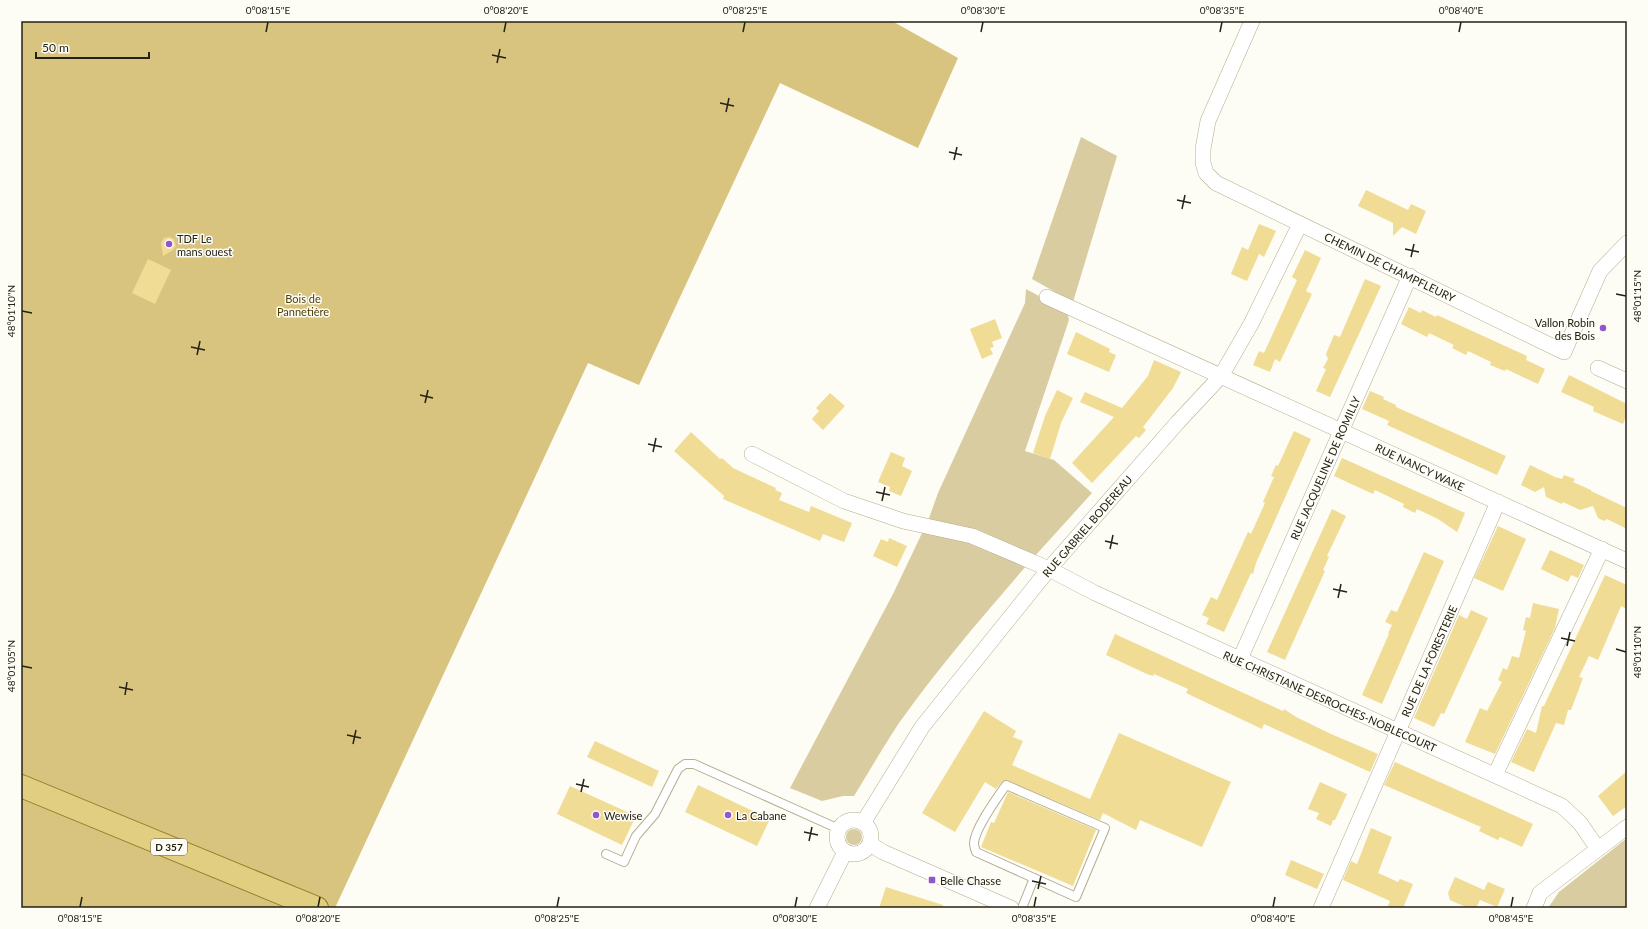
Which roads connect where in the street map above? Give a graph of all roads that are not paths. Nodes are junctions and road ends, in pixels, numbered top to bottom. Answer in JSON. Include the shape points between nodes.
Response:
{"nodes":[{"id":1,"x":1252,"y":21,"type":"edge"},
{"id":2,"x":1300,"y":224,"type":"junction"},
{"id":3,"x":1627,"y":243,"type":"edge"},
{"id":4,"x":1410,"y":276,"type":"junction"},
{"id":5,"x":1047,"y":296,"type":"dead end"},
{"id":6,"x":1598,"y":368,"type":"dead end"},
{"id":7,"x":1221,"y":376,"type":"junction"},
{"id":8,"x":1627,"y":381,"type":"edge"},
{"id":9,"x":1342,"y":431,"type":"junction"},
{"id":10,"x":752,"y":454,"type":"dead end"},
{"id":11,"x":1498,"y":502,"type":"junction"},
{"id":12,"x":1602,"y":549,"type":"junction"},
{"id":13,"x":1627,"y":561,"type":"edge"},
{"id":14,"x":1049,"y":569,"type":"junction"},
{"id":15,"x":1240,"y":659,"type":"junction"},
{"id":16,"x":1398,"y":731,"type":"junction"},
{"id":17,"x":1495,"y":775,"type":"junction"},
{"id":18,"x":21,"y":786,"type":"edge"},
{"id":19,"x":863,"y":823,"type":"junction"},
{"id":20,"x":1627,"y":827,"type":"edge"},
{"id":21,"x":839,"y":829,"type":"junction"},
{"id":22,"x":870,"y":844,"type":"junction"},
{"id":23,"x":1598,"y":849,"type":"junction"},
{"id":24,"x":845,"y":852,"type":"junction"},
{"id":25,"x":606,"y":854,"type":"dead end"},
{"id":26,"x":1034,"y":878,"type":"junction"},
{"id":27,"x":317,"y":908,"type":"edge"},
{"id":28,"x":817,"y":908,"type":"edge"},
{"id":29,"x":1011,"y":908,"type":"edge"},
{"id":30,"x":1022,"y":908,"type":"edge"},
{"id":31,"x":1320,"y":908,"type":"edge"},
{"id":32,"x":1534,"y":908,"type":"edge"}],
"edges":[{"from":1,"to":2,"type":"street","name":"CHEMIN DE CHAMPFLEURY","via":[[1208,121],[1203,162],[1206,173],[1216,183]]},
{"from":2,"to":4,"type":"street","name":"CHEMIN DE CHAMPFLEURY"},
{"from":2,"to":7,"type":"street","name":"RUE GABRIEL BODEREAU","via":[[1251,324]]},
{"from":3,"to":4,"type":"street","name":"CHEMIN DE CHAMPFLEURY","via":[[1600,271],[1564,352]]},
{"from":4,"to":9,"type":"street","name":"RUE JACQUELINE DE ROMILLY"},
{"from":5,"to":7,"type":"street","name":"RUE NANCY WAKE"},
{"from":6,"to":8,"type":"street"},
{"from":7,"to":9,"type":"street","name":"RUE NANCY WAKE"},
{"from":7,"to":14,"type":"street","name":"RUE GABRIEL BODEREAU"},
{"from":9,"to":11,"type":"street","name":"RUE NANCY WAKE"},
{"from":9,"to":15,"type":"street","name":"RUE JACQUELINE DE ROMILLY"},
{"from":10,"to":14,"type":"street","name":"RUE CHRISTIANE DESROCHES-NOBLECOURT","via":[[844,501],[903,521],[972,536]]},
{"from":11,"to":12,"type":"street","name":"RUE NANCY WAKE"},
{"from":11,"to":16,"type":"street","name":"RUE DE LA FORESTERIE"},
{"from":12,"to":13,"type":"street","name":"RUE NANCY WAKE"},
{"from":12,"to":17,"type":"street"},
{"from":14,"to":15,"type":"street","name":"RUE CHRISTIANE DESROCHES-NOBLECOURT","via":[[1095,593]]},
{"from":14,"to":19,"type":"street","name":"RUE GABRIEL BODEREAU","via":[[922,727]]},
{"from":15,"to":16,"type":"street","name":"RUE CHRISTIANE DESROCHES-NOBLECOURT"},
{"from":16,"to":17,"type":"street","name":"RUE CHRISTIANE DESROCHES-NOBLECOURT"},
{"from":16,"to":31,"type":"street","name":"RUE DE LA FORESTERIE"},
{"from":17,"to":23,"type":"street","name":"RUE CHRISTIANE DESROCHES-NOBLECOURT","via":[[1567,809]]},
{"from":18,"to":27,"type":"main road","number":"D 357"},
{"from":19,"to":21,"type":"street","via":[[851,820]]},
{"from":19,"to":22,"type":"street","via":[[870,830]]},
{"from":20,"to":23,"type":"street"},
{"from":21,"to":24,"type":"street","via":[[837,840]]},
{"from":21,"to":25,"type":"lane","via":[[694,764],[685,764],[678,769],[655,814],[636,836],[624,862]]},
{"from":22,"to":24,"type":"street","via":[[859,854]]},
{"from":22,"to":29,"type":"street"},
{"from":23,"to":32,"type":"street","via":[[1540,893]]},
{"from":24,"to":28,"type":"street"},
{"from":26,"to":26,"type":"lane","via":[[1076,896],[1105,828],[1006,785],[978,831],[974,842],[976,852]]},
{"from":26,"to":30,"type":"lane"}]}
